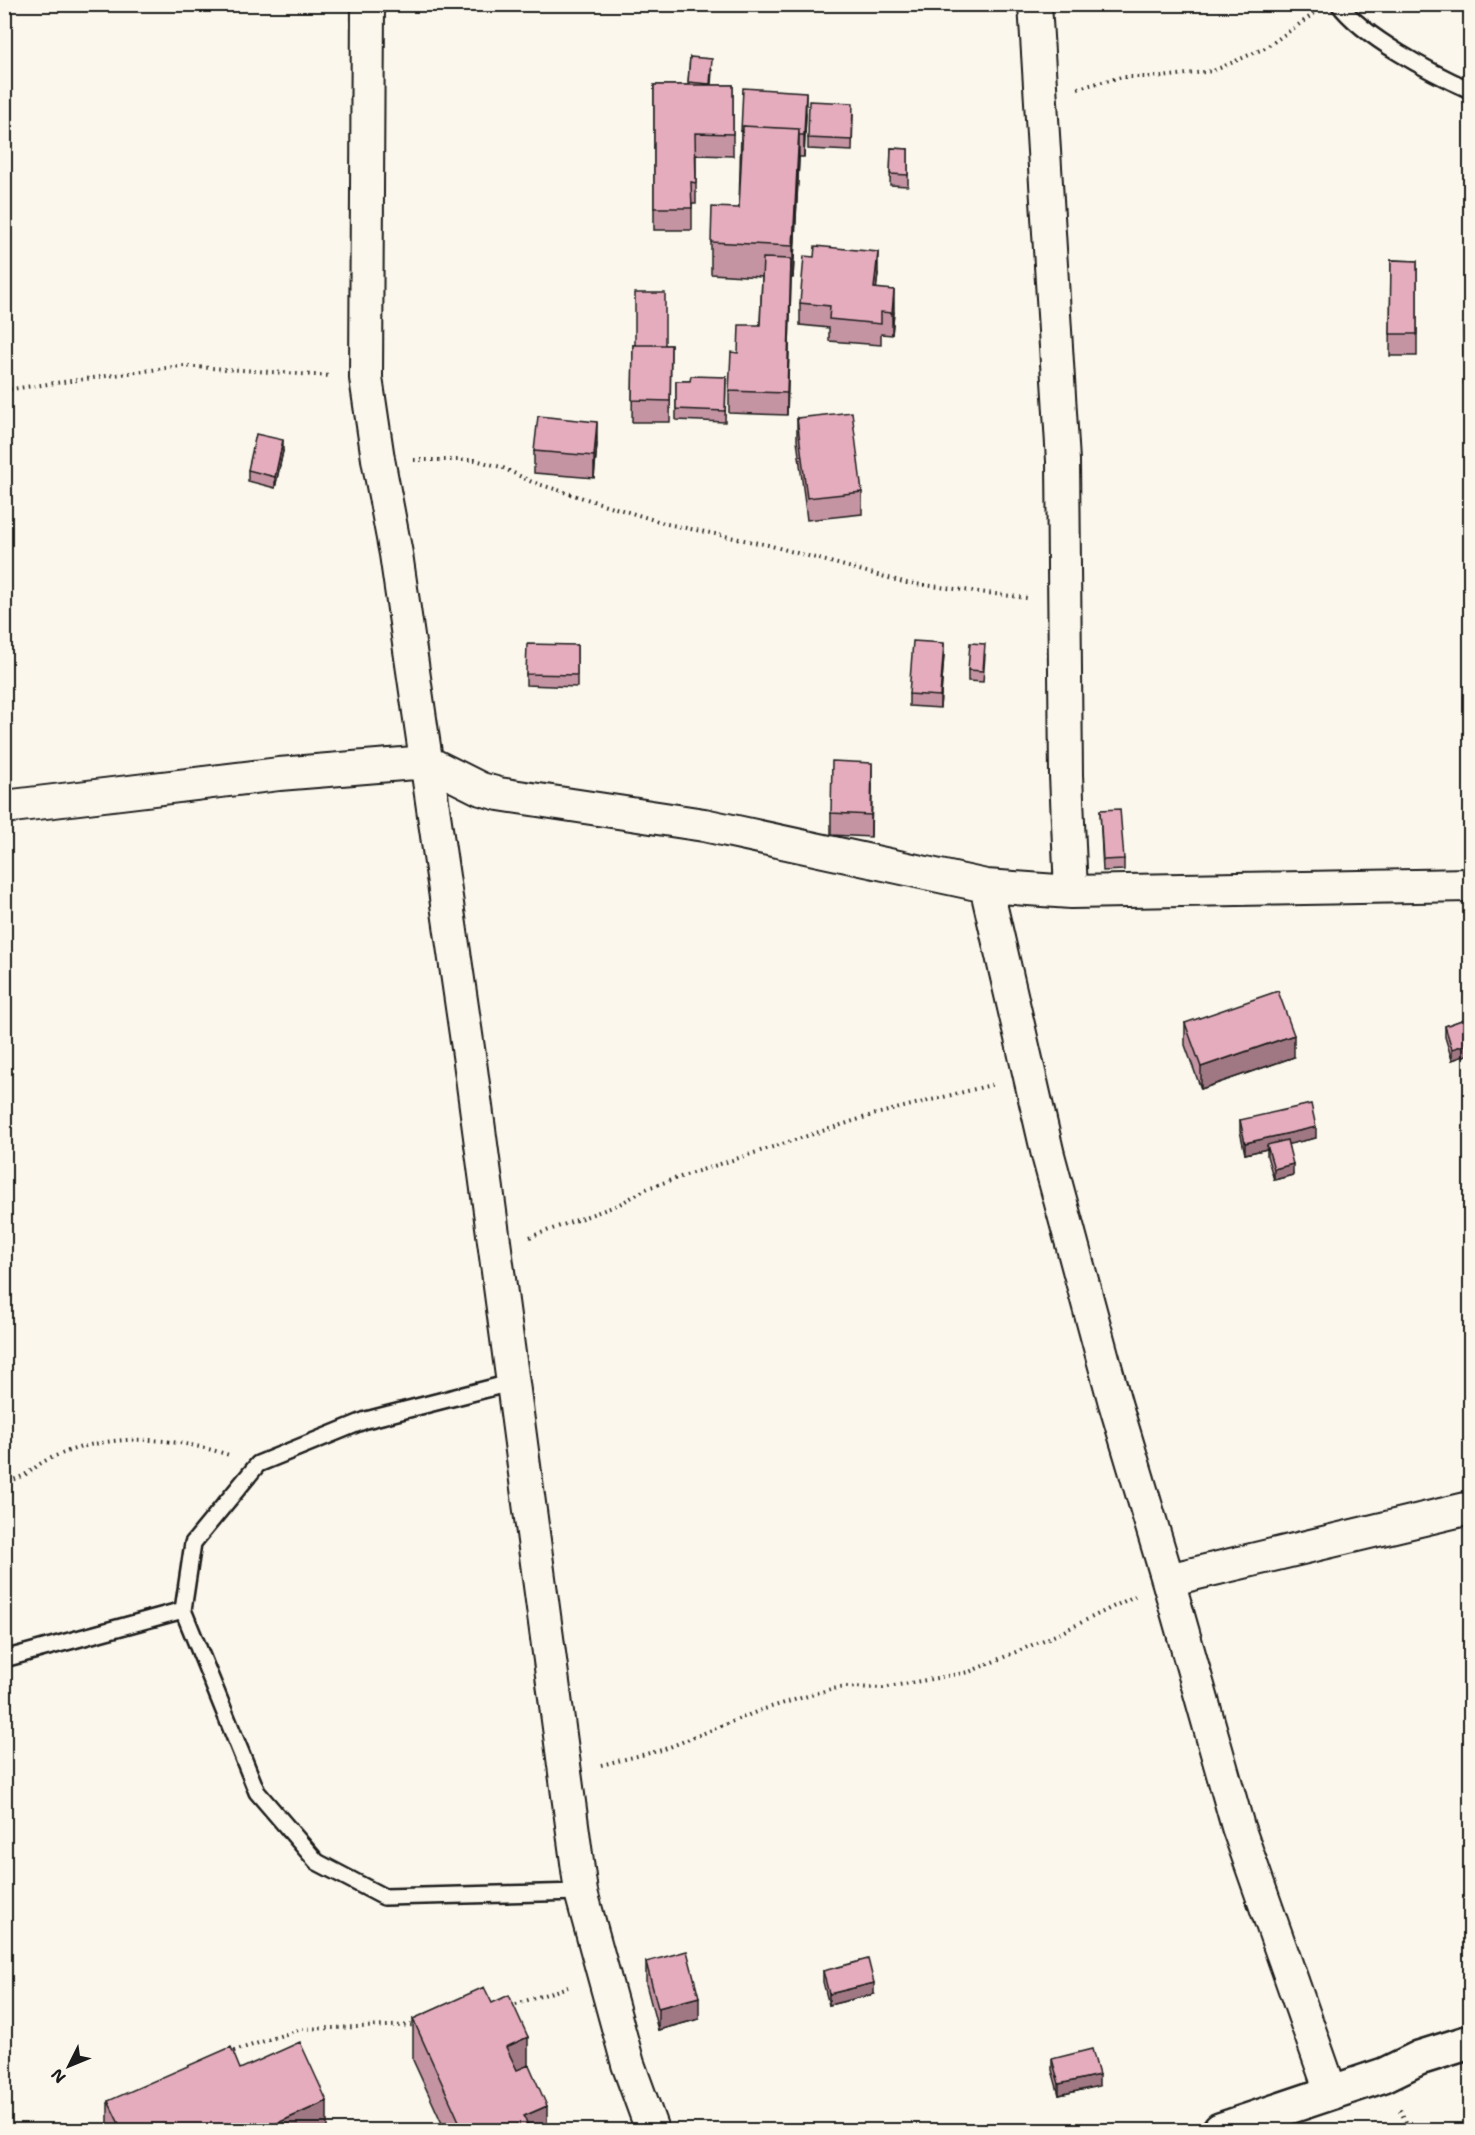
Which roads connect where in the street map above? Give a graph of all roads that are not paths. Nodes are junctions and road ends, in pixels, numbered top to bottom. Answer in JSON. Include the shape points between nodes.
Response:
{"nodes":[{"id":1,"x":368,"y":4,"type":"edge"},
{"id":2,"x":1035,"y":4,"type":"edge"},
{"id":3,"x":1339,"y":4,"type":"edge"},
{"id":4,"x":1470,"y":90,"type":"edge"},
{"id":5,"x":427,"y":762,"type":"junction"},
{"id":6,"x":4,"y":807,"type":"edge"},
{"id":7,"x":1470,"y":885,"type":"edge"},
{"id":8,"x":986,"y":886,"type":"junction"},
{"id":9,"x":1071,"y":892,"type":"junction"},
{"id":10,"x":514,"y":1382,"type":"junction"},
{"id":11,"x":1470,"y":1508,"type":"edge"},
{"id":12,"x":1168,"y":1580,"type":"junction"},
{"id":13,"x":183,"y":1610,"type":"junction"},
{"id":14,"x":4,"y":1659,"type":"edge"},
{"id":15,"x":581,"y":1892,"type":"junction"},
{"id":16,"x":1470,"y":2042,"type":"edge"},
{"id":17,"x":1331,"y":2092,"type":"junction"},
{"id":18,"x":652,"y":2130,"type":"edge"},
{"id":19,"x":1220,"y":2130,"type":"edge"}],
"edges":[{"from":1,"to":5,"type":"street","via":[[366,378]]},
{"from":2,"to":9,"type":"street","via":[[1063,461]]},
{"from":3,"to":4,"type":"lane","via":[[1349,18],[1373,35]]},
{"from":5,"to":6,"type":"street","via":[[279,774]]},
{"from":5,"to":8,"type":"street","via":[[499,794],[704,825]]},
{"from":5,"to":10,"type":"street"},
{"from":7,"to":9,"type":"street"},
{"from":8,"to":9,"type":"street"},
{"from":8,"to":12,"type":"street","via":[[1029,1076],[1115,1404]]},
{"from":10,"to":13,"type":"lane","via":[[366,1420],[258,1464],[193,1543]]},
{"from":10,"to":15,"type":"street"},
{"from":11,"to":12,"type":"street"},
{"from":12,"to":17,"type":"street","via":[[1238,1827]]},
{"from":13,"to":14,"type":"lane"},
{"from":13,"to":15,"type":"lane","via":[[256,1792],[317,1862],[384,1897]]},
{"from":15,"to":18,"type":"street","via":[[628,2064]]},
{"from":16,"to":17,"type":"street"},
{"from":17,"to":19,"type":"street"}]}
